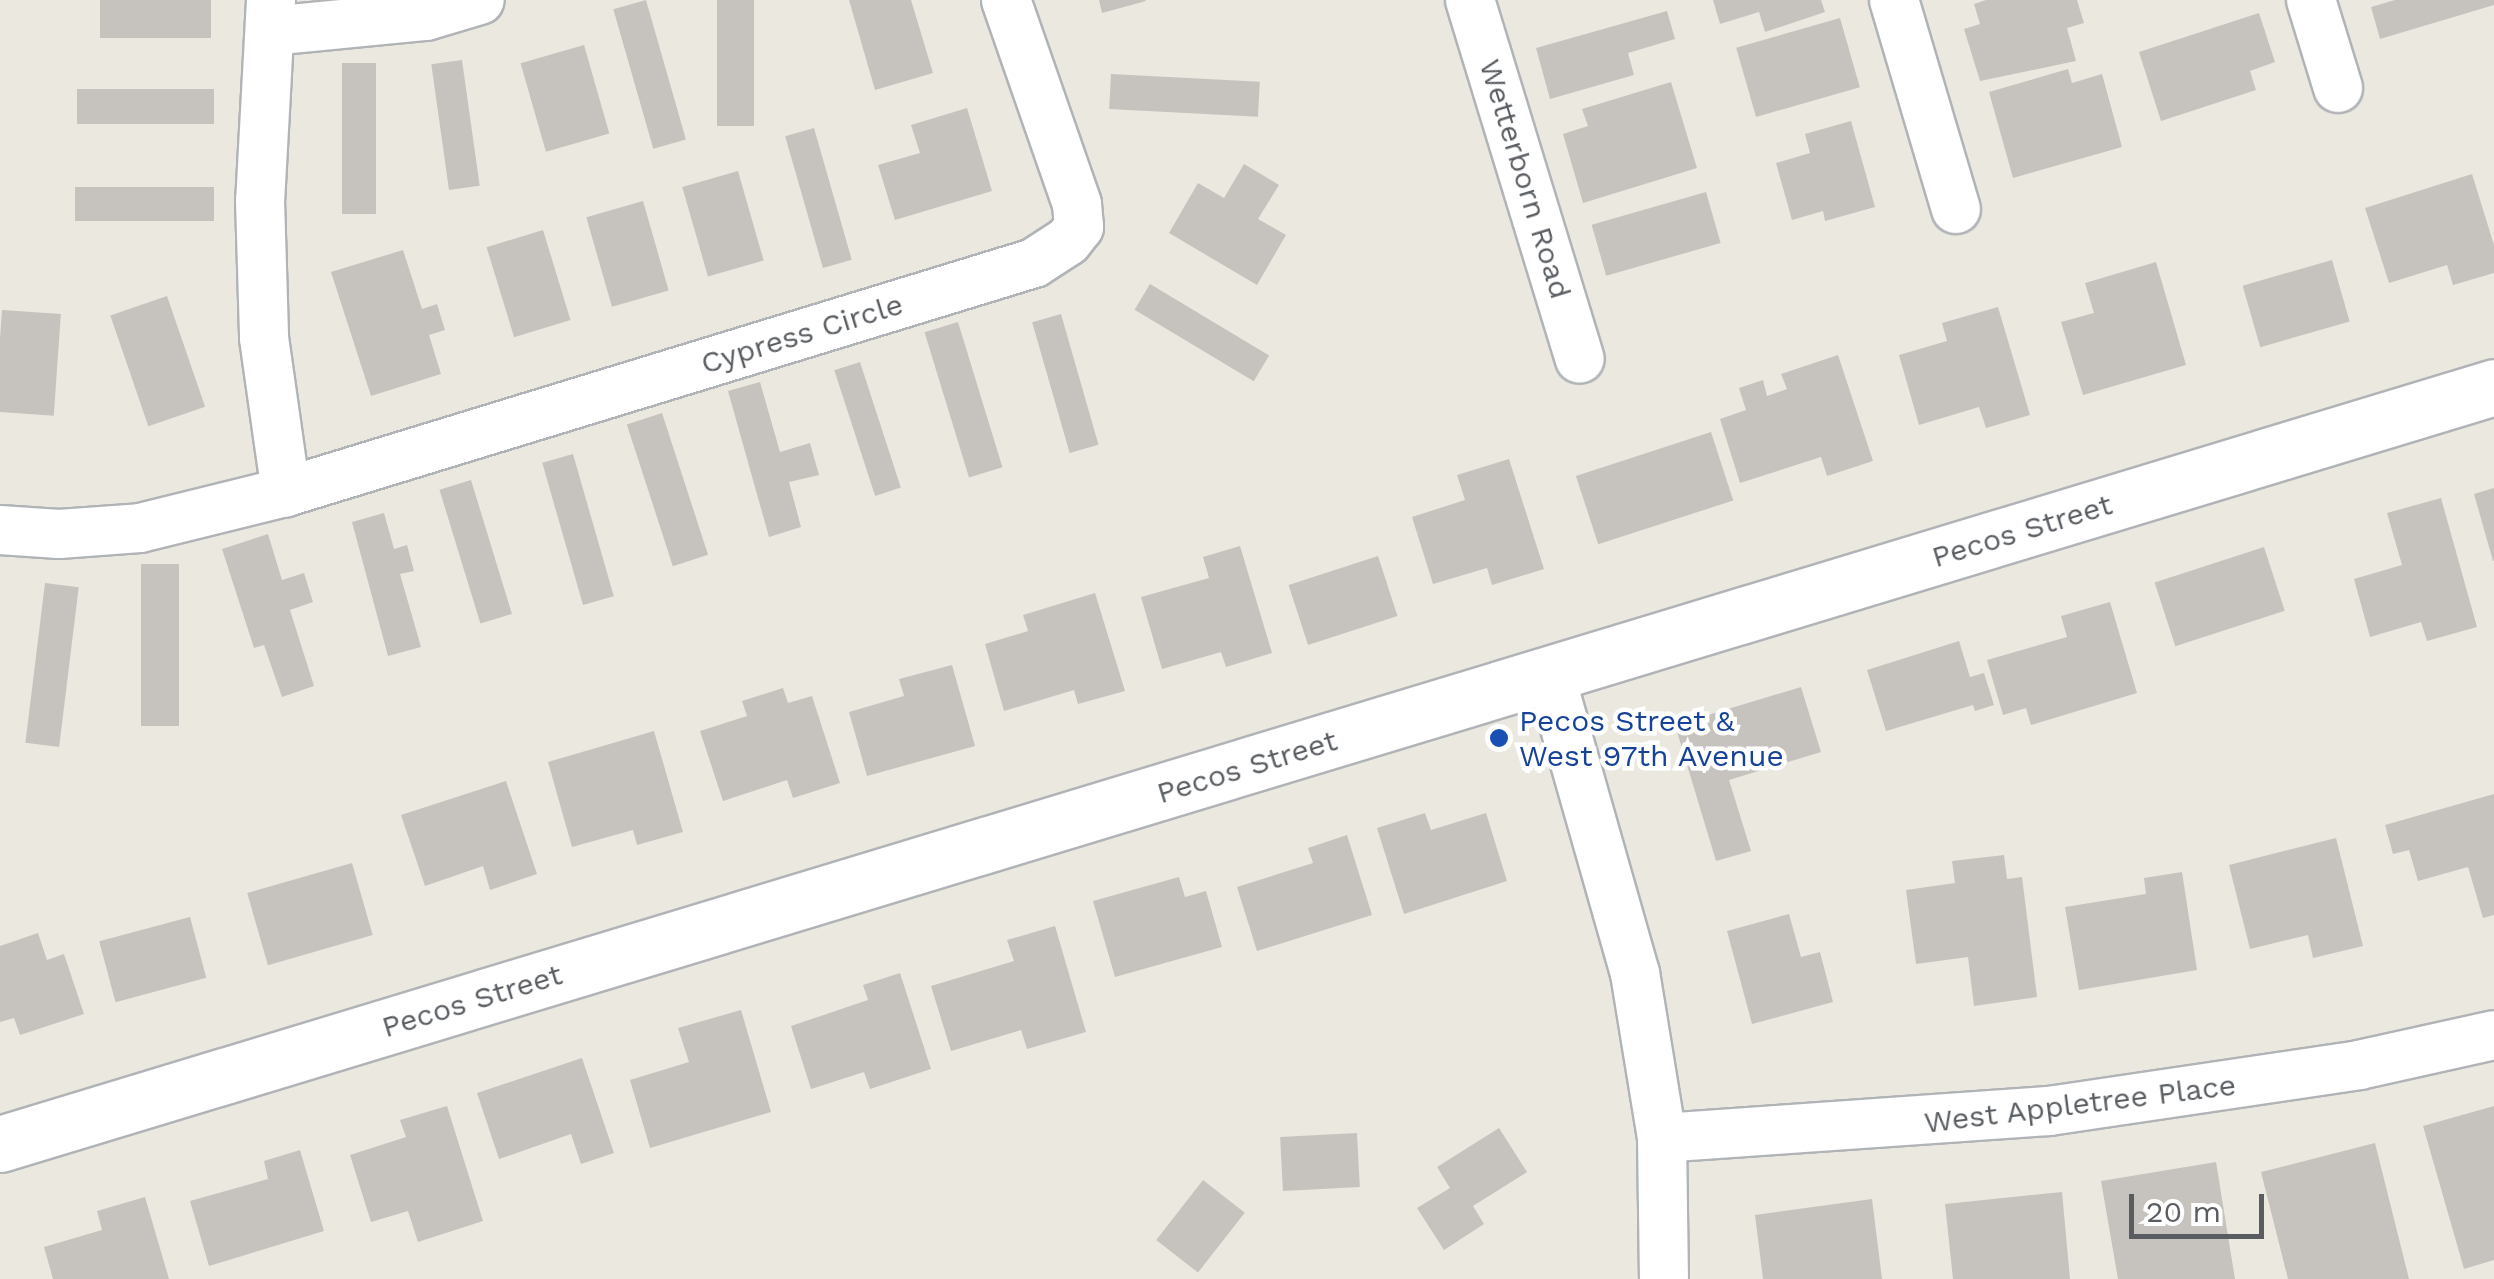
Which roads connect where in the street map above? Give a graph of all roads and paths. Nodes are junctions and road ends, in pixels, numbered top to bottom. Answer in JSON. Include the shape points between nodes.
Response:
{"nodes":[{"id":1,"x":480,"y":0,"type":"edge"},
{"id":2,"x":1006,"y":0,"type":"edge"},
{"id":3,"x":1470,"y":0,"type":"edge"},
{"id":4,"x":1894,"y":0,"type":"edge"},
{"id":5,"x":2311,"y":0,"type":"edge"},
{"id":6,"x":271,"y":15,"type":"edge"},
{"id":7,"x":2338,"y":88,"type":"dead end"},
{"id":8,"x":1956,"y":209,"type":"dead end"},
{"id":9,"x":1580,"y":358,"type":"dead end"},
{"id":10,"x":2494,"y":387,"type":"edge"},
{"id":11,"x":286,"y":492,"type":"junction"},
{"id":12,"x":0,"y":530,"type":"edge"},
{"id":13,"x":1550,"y":675,"type":"junction"},
{"id":14,"x":2494,"y":1036,"type":"edge"},
{"id":15,"x":1662,"y":1138,"type":"junction"},
{"id":16,"x":0,"y":1144,"type":"edge"},
{"id":17,"x":1664,"y":1279,"type":"edge"}],
"edges":[{"from":1,"to":6,"type":"street","via":[[426,16]]},
{"from":2,"to":11,"type":"street","name":"Cypress Circle","via":[[1077,204],[1079,227],[1068,241],[1034,262]]},
{"from":3,"to":9,"type":"street","name":"Wetterborn Road"},
{"from":4,"to":8,"type":"street"},
{"from":5,"to":7,"type":"street"},
{"from":6,"to":11,"type":"street","via":[[260,200],[264,338]]},
{"from":10,"to":13,"type":"street","name":"Pecos Street"},
{"from":11,"to":12,"type":"street","name":"Cypress Circle","via":[[140,528]]},
{"from":13,"to":15,"type":"street","via":[[1619,904]]},
{"from":13,"to":16,"type":"street","name":"Pecos Street"},
{"from":14,"to":15,"type":"street","name":"West Appletree Place","via":[[2359,1066],[2050,1111]]},
{"from":15,"to":17,"type":"street"}]}
